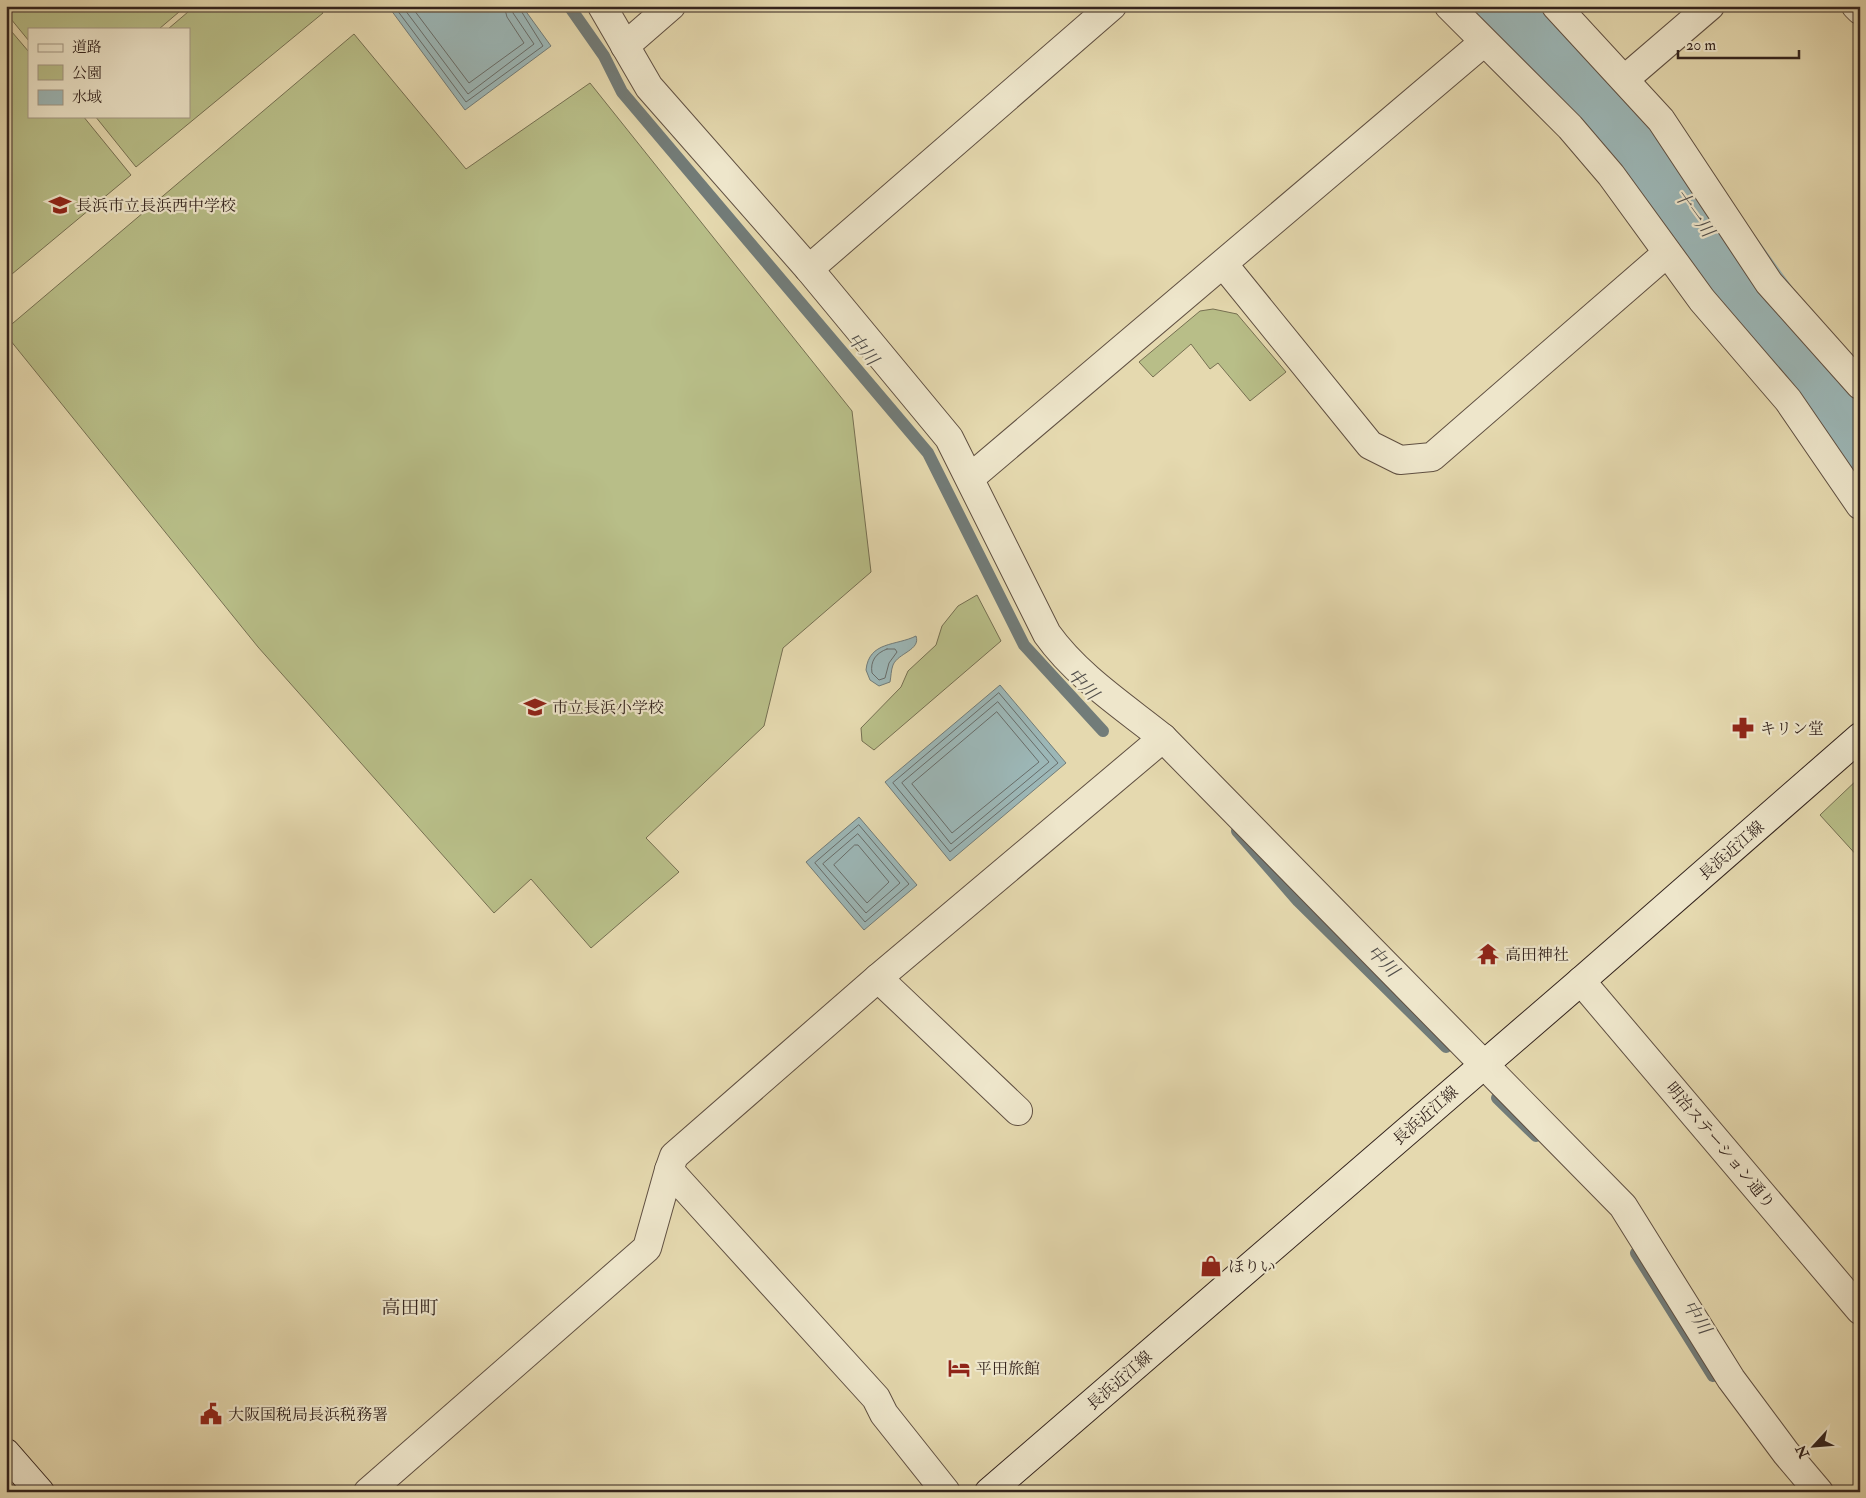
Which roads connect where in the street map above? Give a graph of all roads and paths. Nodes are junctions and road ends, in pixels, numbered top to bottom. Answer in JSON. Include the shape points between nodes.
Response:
{"nodes":[{"id":1,"x":602,"y":6,"type":"edge"},
{"id":2,"x":671,"y":6,"type":"edge"},
{"id":3,"x":1112,"y":6,"type":"edge"},
{"id":4,"x":1449,"y":6,"type":"edge"},
{"id":5,"x":1556,"y":6,"type":"edge"},
{"id":6,"x":1710,"y":6,"type":"edge"},
{"id":7,"x":1856,"y":6,"type":"edge"},
{"id":8,"x":1860,"y":10,"type":"edge"},
{"id":9,"x":1484,"y":42,"type":"junction"},
{"id":10,"x":625,"y":46,"type":"junction"},
{"id":11,"x":1625,"y":79,"type":"junction"},
{"id":12,"x":1667,"y":254,"type":"junction"},
{"id":13,"x":1224,"y":265,"type":"junction"},
{"id":14,"x":809,"y":269,"type":"junction"},
{"id":15,"x":1860,"y":385,"type":"edge"},
{"id":16,"x":970,"y":478,"type":"junction"},
{"id":17,"x":1860,"y":505,"type":"edge"},
{"id":18,"x":1860,"y":737,"type":"edge"},
{"id":19,"x":1163,"y":738,"type":"junction"},
{"id":20,"x":878,"y":978,"type":"junction"},
{"id":21,"x":1581,"y":982,"type":"junction"},
{"id":22,"x":1483,"y":1064,"type":"junction"},
{"id":23,"x":1018,"y":1111,"type":"dead end"},
{"id":24,"x":669,"y":1170,"type":"junction"},
{"id":25,"x":1860,"y":1310,"type":"edge"},
{"id":26,"x":6,"y":1452,"type":"edge"},
{"id":27,"x":40,"y":1492,"type":"edge"},
{"id":28,"x":368,"y":1492,"type":"edge"},
{"id":29,"x":946,"y":1492,"type":"edge"},
{"id":30,"x":989,"y":1492,"type":"edge"},
{"id":31,"x":1820,"y":1492,"type":"edge"}],
"edges":[{"from":1,"to":10,"type":"street"},
{"from":2,"to":10,"type":"street"},
{"from":3,"to":14,"type":"street"},
{"from":4,"to":9,"type":"street"},
{"from":5,"to":11,"type":"street"},
{"from":6,"to":11,"type":"street"},
{"from":7,"to":8,"type":"street"},
{"from":9,"to":12,"type":"street","via":[[1570,127],[1610,175]]},
{"from":9,"to":13,"type":"street"},
{"from":10,"to":14,"type":"street","via":[[649,87]]},
{"from":11,"to":15,"type":"street","via":[[1661,120],[1769,283]]},
{"from":12,"to":13,"type":"street","via":[[1432,457],[1400,460],[1370,445]]},
{"from":12,"to":17,"type":"street","via":[[1788,400]]},
{"from":13,"to":16,"type":"street"},
{"from":14,"to":16,"type":"street","via":[[949,438]]},
{"from":16,"to":19,"type":"street","via":[[1056,648],[1086,677]]},
{"from":18,"to":21,"type":"street","name":"長浜近江線"},
{"from":19,"to":20,"type":"street"},
{"from":19,"to":22,"type":"street"},
{"from":20,"to":23,"type":"street"},
{"from":20,"to":24,"type":"street","via":[[674,1156]]},
{"from":21,"to":22,"type":"street","name":"長浜近江線"},
{"from":21,"to":25,"type":"street","name":"明治ステーション通り"},
{"from":22,"to":30,"type":"street","name":"長浜近江線"},
{"from":22,"to":31,"type":"street","via":[[1623,1206],[1731,1379],[1786,1453]]},
{"from":24,"to":28,"type":"street","via":[[647,1248]]},
{"from":24,"to":29,"type":"street","via":[[876,1398],[884,1414]]},
{"from":26,"to":27,"type":"street"}]}
